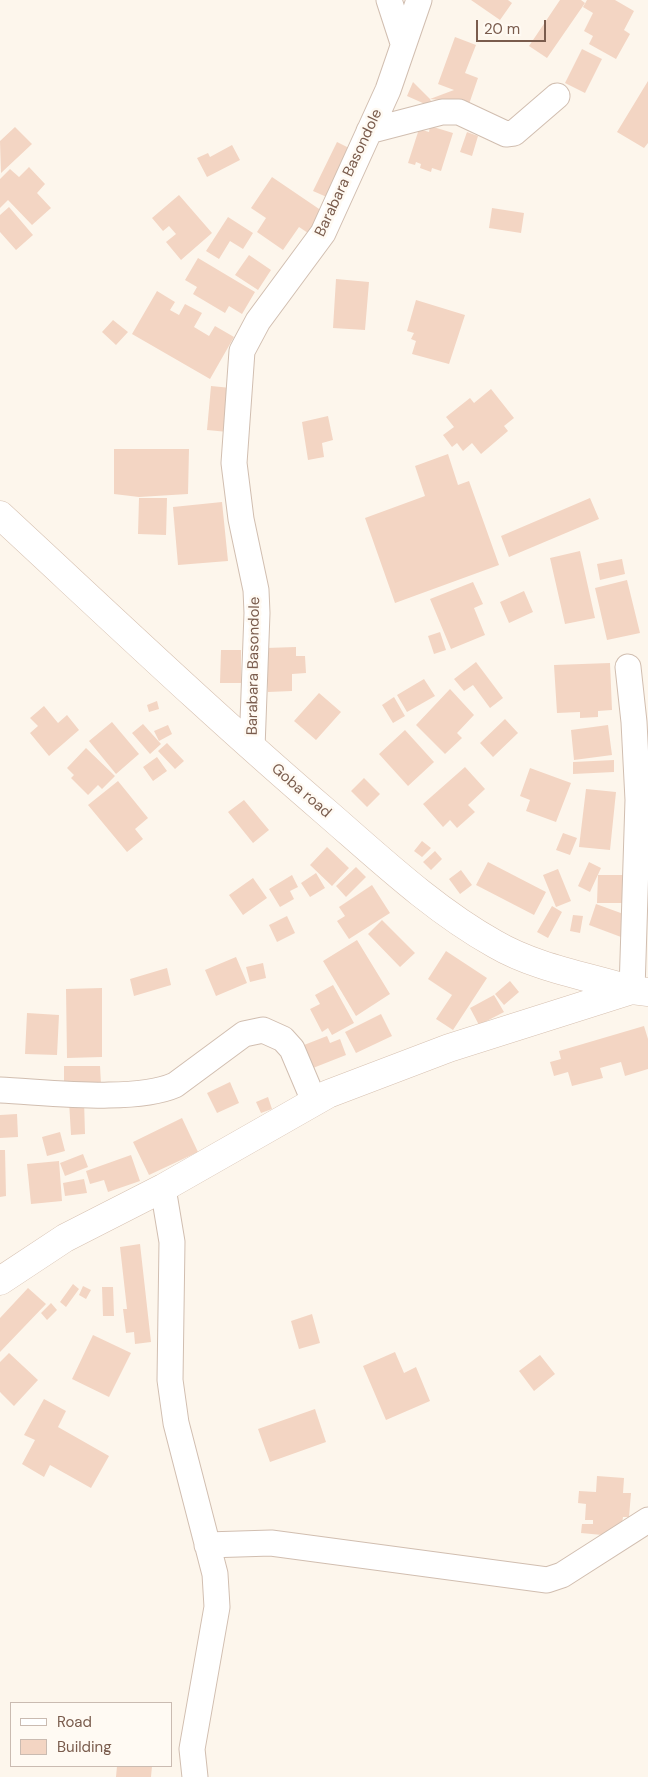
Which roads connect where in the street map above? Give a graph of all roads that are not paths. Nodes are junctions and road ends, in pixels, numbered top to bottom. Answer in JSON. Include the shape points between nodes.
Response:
{"nodes":[{"id":1,"x":389,"y":0,"type":"edge"},
{"id":2,"x":419,"y":0,"type":"edge"},
{"id":3,"x":403,"y":42,"type":"junction"},
{"id":4,"x":556,"y":96,"type":"dead end"},
{"id":5,"x":369,"y":131,"type":"junction"},
{"id":6,"x":0,"y":515,"type":"edge"},
{"id":7,"x":628,"y":667,"type":"dead end"},
{"id":8,"x":252,"y":748,"type":"junction"},
{"id":9,"x":640,"y":991,"type":"edge"},
{"id":10,"x":0,"y":1090,"type":"edge"},
{"id":11,"x":314,"y":1101,"type":"junction"},
{"id":12,"x":163,"y":1188,"type":"junction"},
{"id":13,"x":0,"y":1281,"type":"edge"},
{"id":14,"x":648,"y":1520,"type":"edge"},
{"id":15,"x":206,"y":1545,"type":"junction"},
{"id":16,"x":194,"y":1777,"type":"edge"}],
"edges":[{"from":1,"to":3,"type":"street"},
{"from":2,"to":3,"type":"street","name":"Barabara Basondole"},
{"from":3,"to":5,"type":"street","name":"Barabara Basondole","via":[[388,90]]},
{"from":4,"to":5,"type":"street","via":[[514,133],[506,134],[458,112],[442,112]]},
{"from":5,"to":8,"type":"street","name":"Barabara Basondole","via":[[323,233],[258,321],[242,351],[234,463],[240,519],[256,590]]},
{"from":6,"to":8,"type":"main road","name":"Goba road"},
{"from":7,"to":9,"type":"street","via":[[638,800]]},
{"from":8,"to":9,"type":"main road","name":"Goba road","via":[[404,879],[473,931],[530,960]]},
{"from":9,"to":11,"type":"main road","via":[[449,1048]]},
{"from":10,"to":11,"type":"street","via":[[121,1095],[166,1089],[244,1034],[263,1030],[283,1039],[292,1049]]},
{"from":11,"to":12,"type":"main road"},
{"from":12,"to":13,"type":"main road","via":[[65,1238]]},
{"from":12,"to":15,"type":"street","via":[[172,1242],[170,1380],[176,1422]]},
{"from":14,"to":15,"type":"street","via":[[562,1575],[547,1580],[271,1543]]},
{"from":15,"to":16,"type":"street","via":[[215,1574],[217,1607],[192,1749]]}]}
